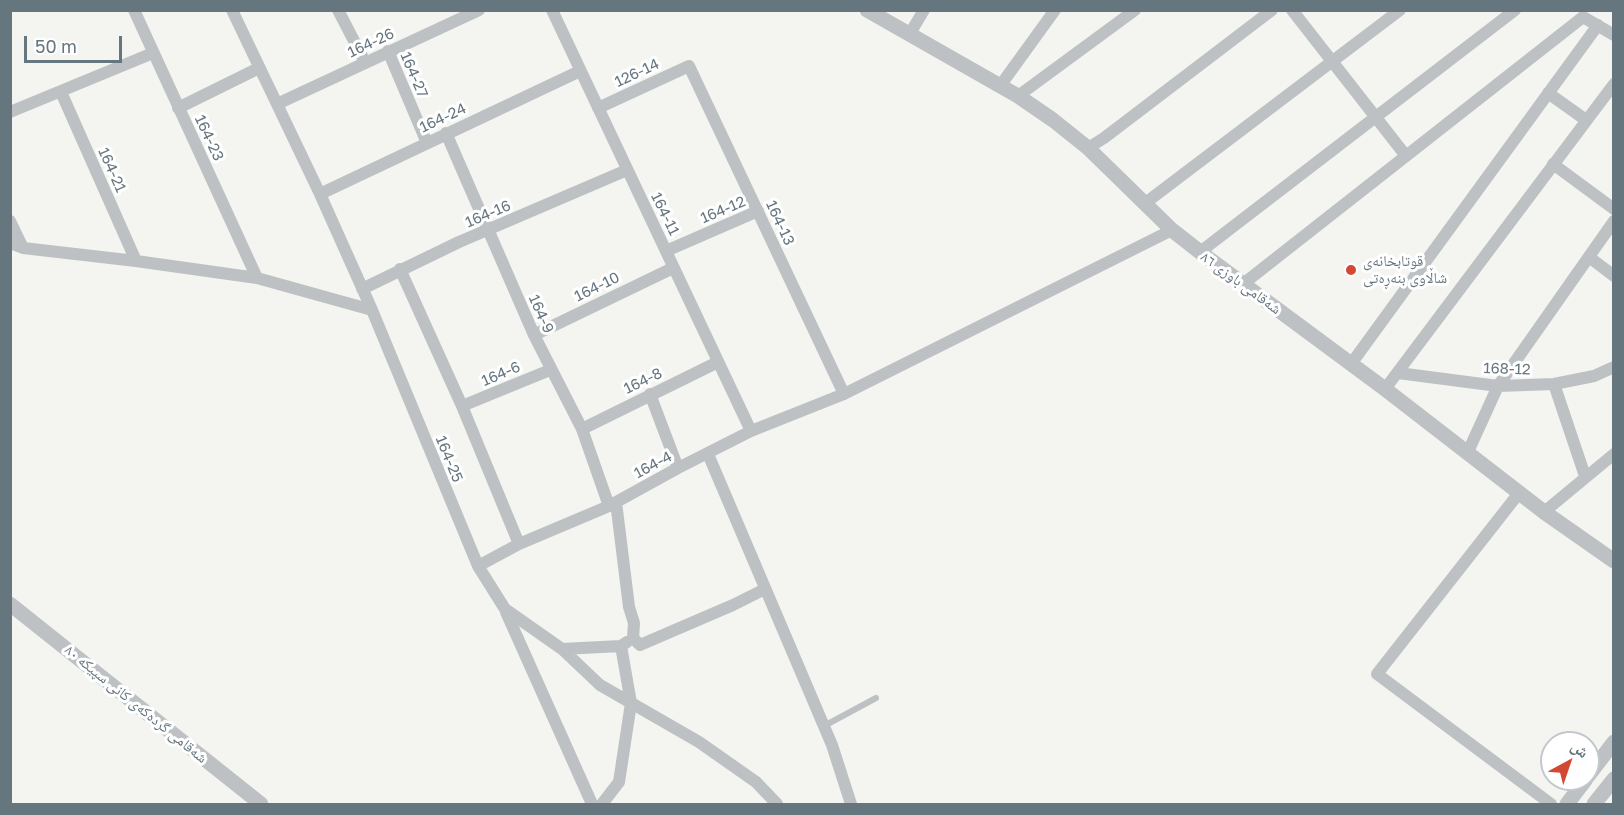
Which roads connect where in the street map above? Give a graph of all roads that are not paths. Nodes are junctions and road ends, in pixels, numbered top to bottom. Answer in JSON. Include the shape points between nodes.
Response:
{"nodes":[{"id":1,"x":134,"y":10,"type":"edge"},
{"id":2,"x":338,"y":10,"type":"edge"},
{"id":3,"x":479,"y":10,"type":"edge"},
{"id":4,"x":552,"y":10,"type":"edge"},
{"id":5,"x":867,"y":10,"type":"edge"},
{"id":6,"x":924,"y":10,"type":"edge"},
{"id":7,"x":1055,"y":10,"type":"edge"},
{"id":8,"x":1135,"y":10,"type":"edge"},
{"id":9,"x":1272,"y":10,"type":"edge"},
{"id":10,"x":1292,"y":10,"type":"edge"},
{"id":11,"x":1401,"y":10,"type":"edge"},
{"id":12,"x":1515,"y":10,"type":"edge"},
{"id":13,"x":236,"y":12,"type":"edge"},
{"id":14,"x":1598,"y":25,"type":"junction"},
{"id":15,"x":1614,"y":34,"type":"edge"},
{"id":16,"x":909,"y":35,"type":"junction"},
{"id":17,"x":388,"y":51,"type":"junction"},
{"id":18,"x":153,"y":53,"type":"junction"},
{"id":19,"x":365,"y":62,"type":"junction"},
{"id":20,"x":1332,"y":62,"type":"junction"},
{"id":21,"x":689,"y":66,"type":"joint"},
{"id":22,"x":259,"y":68,"type":"junction"},
{"id":23,"x":580,"y":71,"type":"junction"},
{"id":24,"x":1614,"y":84,"type":"edge"},
{"id":25,"x":1000,"y":86,"type":"junction"},
{"id":26,"x":61,"y":92,"type":"junction"},
{"id":27,"x":1548,"y":93,"type":"junction"},
{"id":28,"x":1018,"y":96,"type":"junction"},
{"id":29,"x":277,"y":104,"type":"junction"},
{"id":30,"x":178,"y":108,"type":"junction"},
{"id":31,"x":598,"y":108,"type":"junction"},
{"id":32,"x":10,"y":112,"type":"edge"},
{"id":33,"x":1376,"y":117,"type":"junction"},
{"id":34,"x":1586,"y":120,"type":"junction"},
{"id":35,"x":446,"y":134,"type":"junction"},
{"id":36,"x":427,"y":143,"type":"junction"},
{"id":37,"x":1088,"y":148,"type":"junction"},
{"id":38,"x":1406,"y":156,"type":"junction"},
{"id":39,"x":1553,"y":164,"type":"junction"},
{"id":40,"x":627,"y":170,"type":"junction"},
{"id":41,"x":320,"y":194,"type":"junction"},
{"id":42,"x":1144,"y":204,"type":"junction"},
{"id":43,"x":1614,"y":209,"type":"edge"},
{"id":44,"x":758,"y":212,"type":"junction"},
{"id":45,"x":10,"y":220,"type":"edge"},
{"id":46,"x":1614,"y":221,"type":"edge"},
{"id":47,"x":488,"y":230,"type":"junction"},
{"id":48,"x":1172,"y":230,"type":"junction"},
{"id":49,"x":10,"y":243,"type":"edge"},
{"id":50,"x":23,"y":248,"type":"junction"},
{"id":51,"x":666,"y":251,"type":"junction"},
{"id":52,"x":1200,"y":252,"type":"junction"},
{"id":53,"x":1589,"y":257,"type":"junction"},
{"id":54,"x":136,"y":261,"type":"junction"},
{"id":55,"x":673,"y":268,"type":"junction"},
{"id":56,"x":400,"y":269,"type":"junction"},
{"id":57,"x":1614,"y":276,"type":"edge"},
{"id":58,"x":257,"y":278,"type":"junction"},
{"id":59,"x":1243,"y":284,"type":"junction"},
{"id":60,"x":362,"y":289,"type":"junction"},
{"id":61,"x":372,"y":310,"type":"junction"},
{"id":62,"x":534,"y":335,"type":"junction"},
{"id":63,"x":718,"y":362,"type":"junction"},
{"id":64,"x":1351,"y":364,"type":"junction"},
{"id":65,"x":1614,"y":367,"type":"edge"},
{"id":66,"x":550,"y":370,"type":"junction"},
{"id":67,"x":1398,"y":373,"type":"junction"},
{"id":68,"x":1554,"y":384,"type":"junction"},
{"id":69,"x":1498,"y":386,"type":"junction"},
{"id":70,"x":1385,"y":389,"type":"junction"},
{"id":71,"x":650,"y":394,"type":"junction"},
{"id":72,"x":844,"y":394,"type":"junction"},
{"id":73,"x":462,"y":406,"type":"junction"},
{"id":74,"x":582,"y":429,"type":"junction"},
{"id":75,"x":751,"y":431,"type":"junction"},
{"id":76,"x":708,"y":454,"type":"junction"},
{"id":77,"x":1467,"y":454,"type":"junction"},
{"id":78,"x":1614,"y":454,"type":"edge"},
{"id":79,"x":678,"y":468,"type":"junction"},
{"id":80,"x":1585,"y":476,"type":"junction"},
{"id":81,"x":1519,"y":493,"type":"junction"},
{"id":82,"x":612,"y":504,"type":"junction"},
{"id":83,"x":1544,"y":512,"type":"junction"},
{"id":84,"x":519,"y":544,"type":"junction"},
{"id":85,"x":1614,"y":561,"type":"edge"},
{"id":86,"x":478,"y":566,"type":"junction"},
{"id":87,"x":765,"y":589,"type":"junction"},
{"id":88,"x":10,"y":604,"type":"edge"},
{"id":89,"x":505,"y":609,"type":"junction"},
{"id":90,"x":633,"y":638,"type":"junction"},
{"id":91,"x":621,"y":646,"type":"junction"},
{"id":92,"x":562,"y":649,"type":"junction"},
{"id":93,"x":876,"y":698,"type":"dead end"},
{"id":94,"x":631,"y":703,"type":"junction"},
{"id":95,"x":823,"y":726,"type":"junction"},
{"id":96,"x":1614,"y":742,"type":"edge"},
{"id":97,"x":1600,"y":761,"type":"edge"},
{"id":98,"x":1614,"y":779,"type":"edge"},
{"id":99,"x":1577,"y":791,"type":"edge"},
{"id":100,"x":261,"y":804,"type":"edge"},
{"id":101,"x":592,"y":804,"type":"edge"},
{"id":102,"x":602,"y":804,"type":"edge"},
{"id":103,"x":777,"y":804,"type":"edge"},
{"id":104,"x":851,"y":804,"type":"edge"},
{"id":105,"x":1551,"y":804,"type":"edge"},
{"id":106,"x":1567,"y":804,"type":"edge"},
{"id":107,"x":1594,"y":804,"type":"edge"}],
"edges":[{"from":1,"to":18,"type":"street","name":"164-23"},
{"from":2,"to":19,"type":"street"},
{"from":3,"to":17,"type":"street","name":"164-26"},
{"from":4,"to":23,"type":"street","name":"164-11"},
{"from":5,"to":16,"type":"street","name":"شەقامی باوزی ٨٦"},
{"from":6,"to":16,"type":"street"},
{"from":7,"to":25,"type":"street"},
{"from":8,"to":28,"type":"street"},
{"from":9,"to":37,"type":"street"},
{"from":10,"to":20,"type":"street"},
{"from":11,"to":20,"type":"street"},
{"from":12,"to":33,"type":"street"},
{"from":13,"to":22,"type":"street","name":"164-25"},
{"from":14,"to":15,"type":"street"},
{"from":14,"to":27,"type":"street"},
{"from":14,"to":38,"type":"street","via":[[1583,17]]},
{"from":16,"to":25,"type":"street","name":"شەقامی باوزی ٨٦"},
{"from":17,"to":19,"type":"street","name":"164-26"},
{"from":17,"to":36,"type":"street","name":"164-27"},
{"from":18,"to":26,"type":"street"},
{"from":18,"to":30,"type":"street","name":"164-23"},
{"from":19,"to":29,"type":"street","name":"164-26"},
{"from":20,"to":33,"type":"street"},
{"from":20,"to":42,"type":"street"},
{"from":21,"to":31,"type":"street","name":"126-14"},
{"from":21,"to":44,"type":"street","name":"164-13"},
{"from":22,"to":29,"type":"street","name":"164-25"},
{"from":22,"to":30,"type":"street"},
{"from":23,"to":31,"type":"street","name":"164-11"},
{"from":23,"to":35,"type":"street","name":"164-24"},
{"from":24,"to":34,"type":"street"},
{"from":25,"to":28,"type":"street","name":"شەقامی باوزی ٨٦"},
{"from":26,"to":32,"type":"street"},
{"from":26,"to":54,"type":"street","name":"164-21"},
{"from":27,"to":34,"type":"street"},
{"from":27,"to":64,"type":"street"},
{"from":28,"to":37,"type":"street","name":"شەقامی باوزی ٨٦"},
{"from":29,"to":41,"type":"street","name":"164-25"},
{"from":30,"to":58,"type":"street","name":"164-23"},
{"from":31,"to":40,"type":"street","name":"164-11"},
{"from":33,"to":38,"type":"street"},
{"from":33,"to":52,"type":"street"},
{"from":34,"to":39,"type":"street"},
{"from":35,"to":36,"type":"street","name":"164-24"},
{"from":35,"to":47,"type":"street","name":"164-9"},
{"from":36,"to":41,"type":"street","name":"164-24"},
{"from":37,"to":42,"type":"street","name":"شەقامی باوزی ٨٦"},
{"from":38,"to":59,"type":"street"},
{"from":39,"to":43,"type":"street"},
{"from":39,"to":67,"type":"street"},
{"from":40,"to":47,"type":"street","name":"164-16"},
{"from":40,"to":51,"type":"street","name":"164-11"},
{"from":41,"to":60,"type":"street","name":"164-25"},
{"from":42,"to":48,"type":"street","name":"شەقامی باوزی ٨٦"},
{"from":44,"to":51,"type":"street","name":"164-12"},
{"from":44,"to":72,"type":"street","name":"164-13"},
{"from":45,"to":50,"type":"street"},
{"from":46,"to":53,"type":"street"},
{"from":47,"to":56,"type":"street","name":"164-16"},
{"from":47,"to":62,"type":"street","name":"164-9"},
{"from":48,"to":52,"type":"street","name":"شەقامی باوزی ٨٦"},
{"from":48,"to":72,"type":"street","name":"164-4"},
{"from":49,"to":50,"type":"street"},
{"from":50,"to":54,"type":"street"},
{"from":51,"to":55,"type":"street","name":"164-11"},
{"from":52,"to":59,"type":"street","name":"شەقامی باوزی ٨٦"},
{"from":53,"to":57,"type":"street"},
{"from":53,"to":69,"type":"street"},
{"from":54,"to":58,"type":"street"},
{"from":55,"to":62,"type":"street","name":"164-10"},
{"from":55,"to":63,"type":"street","name":"164-11"},
{"from":56,"to":60,"type":"street","name":"164-16"},
{"from":56,"to":73,"type":"street"},
{"from":58,"to":61,"type":"street"},
{"from":59,"to":64,"type":"street","name":"شەقامی باوزی ٨٦"},
{"from":60,"to":61,"type":"street","name":"164-25"},
{"from":61,"to":86,"type":"street","name":"164-25"},
{"from":62,"to":66,"type":"street","name":"164-9"},
{"from":63,"to":71,"type":"street","name":"164-8"},
{"from":63,"to":75,"type":"street","name":"164-11"},
{"from":64,"to":70,"type":"street","name":"شەقامی باوزی ٨٦"},
{"from":65,"to":68,"type":"street","name":"168-12","via":[[1594,376]]},
{"from":66,"to":73,"type":"street","name":"164-6"},
{"from":66,"to":74,"type":"street","name":"164-9"},
{"from":67,"to":69,"type":"street","name":"168-12"},
{"from":67,"to":70,"type":"street"},
{"from":68,"to":69,"type":"street","name":"168-12"},
{"from":68,"to":80,"type":"street"},
{"from":69,"to":77,"type":"street"},
{"from":70,"to":77,"type":"street","name":"شەقامی باوزی ٨٦"},
{"from":71,"to":74,"type":"street","name":"164-8"},
{"from":71,"to":79,"type":"street"},
{"from":72,"to":75,"type":"street","name":"164-4"},
{"from":73,"to":84,"type":"street"},
{"from":74,"to":82,"type":"street","name":"164-9"},
{"from":75,"to":76,"type":"street","name":"164-4"},
{"from":76,"to":79,"type":"street","name":"164-4"},
{"from":76,"to":87,"type":"street"},
{"from":77,"to":81,"type":"street","name":"شەقامی باوزی ٨٦"},
{"from":78,"to":80,"type":"street"},
{"from":79,"to":82,"type":"street","name":"164-4"},
{"from":80,"to":83,"type":"street"},
{"from":81,"to":83,"type":"street","name":"شەقامی باوزی ٨٦"},
{"from":81,"to":105,"type":"street","via":[[1377,674]]},
{"from":82,"to":84,"type":"street","name":"164-4"},
{"from":82,"to":90,"type":"street","name":"164-9","via":[[634,623]]},
{"from":83,"to":85,"type":"street","name":"شەقامی باوزی ٨٦"},
{"from":84,"to":86,"type":"street","name":"164-4"},
{"from":86,"to":89,"type":"street","name":"164-25"},
{"from":87,"to":90,"type":"street","via":[[640,645]]},
{"from":87,"to":95,"type":"street"},
{"from":88,"to":100,"type":"street","name":"شەقامی گردەکەی کانی سپیکە ٨٠"},
{"from":89,"to":92,"type":"street","name":"164-25"},
{"from":89,"to":101,"type":"street"},
{"from":90,"to":91,"type":"street"},
{"from":91,"to":92,"type":"street"},
{"from":91,"to":94,"type":"street"},
{"from":92,"to":94,"type":"street","name":"164-25","via":[[600,685]]},
{"from":93,"to":95,"type":"lane"},
{"from":94,"to":102,"type":"street","via":[[619,782]]},
{"from":94,"to":103,"type":"street","name":"164-25","via":[[699,742],[756,782]]},
{"from":95,"to":104,"type":"street"},
{"from":96,"to":97,"type":"street"},
{"from":98,"to":107,"type":"street"},
{"from":99,"to":106,"type":"street"}]}
